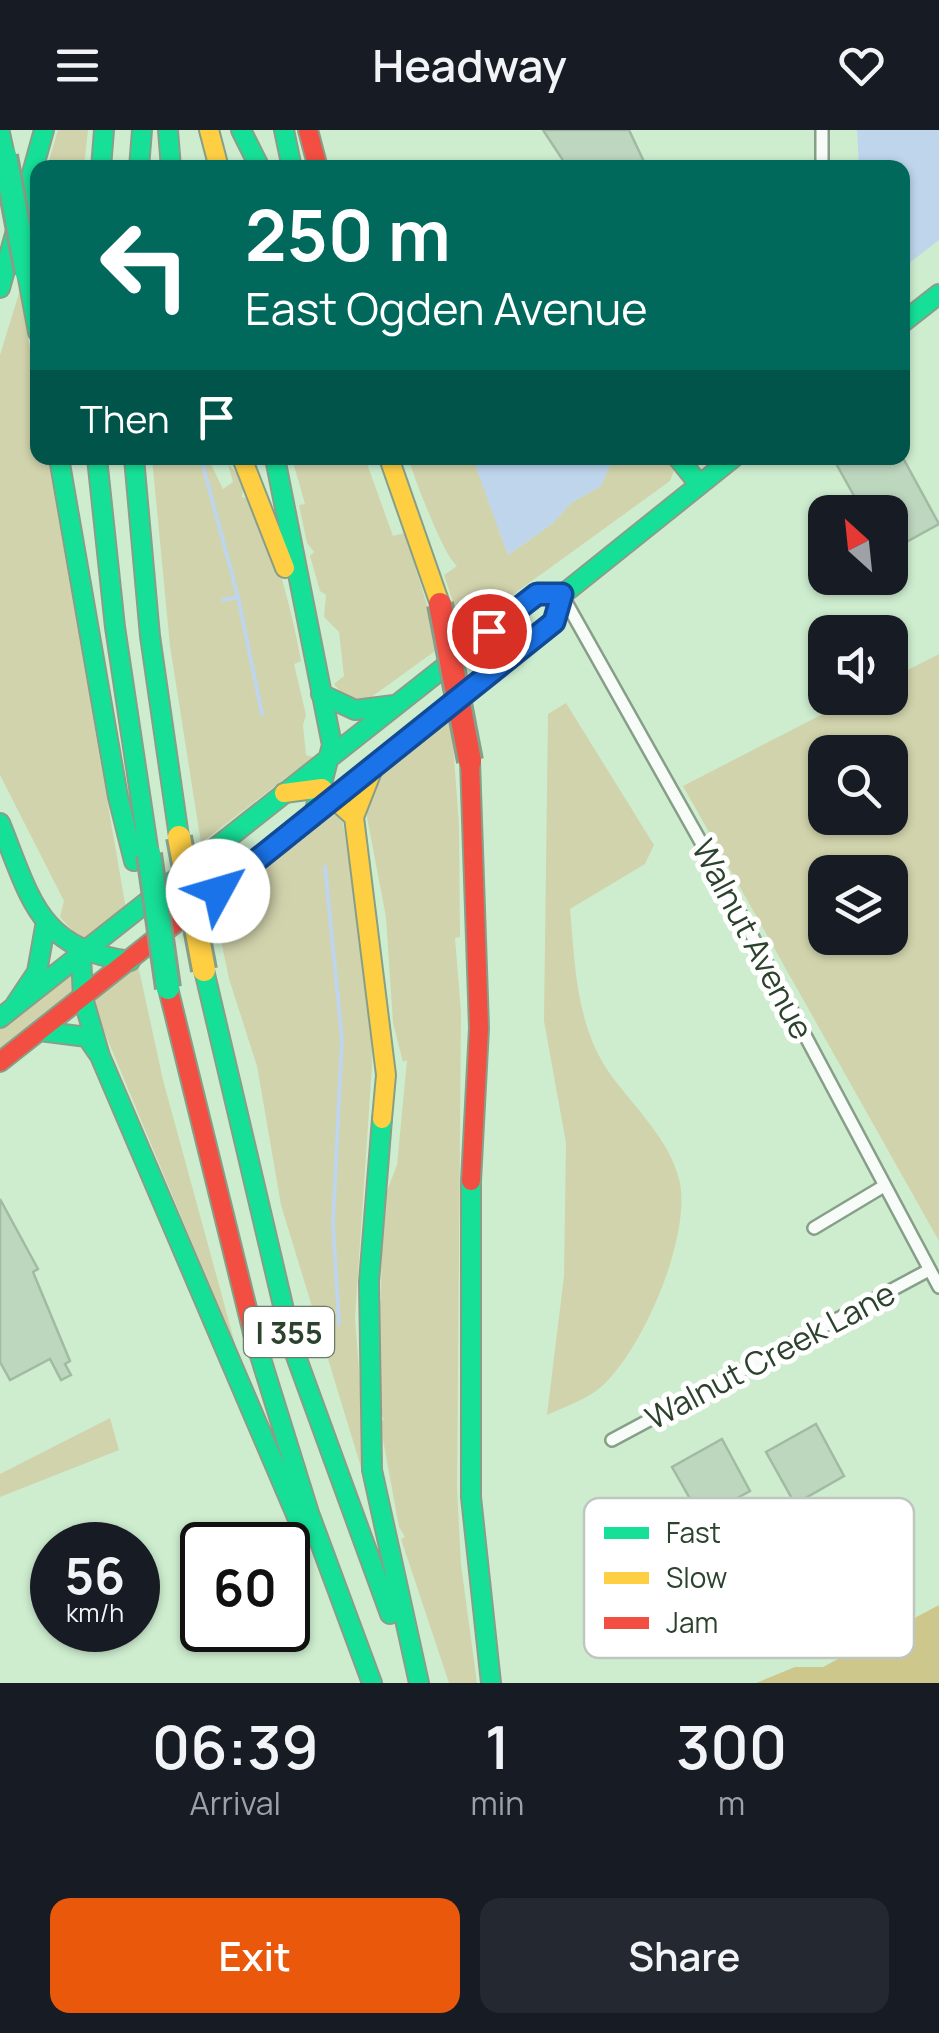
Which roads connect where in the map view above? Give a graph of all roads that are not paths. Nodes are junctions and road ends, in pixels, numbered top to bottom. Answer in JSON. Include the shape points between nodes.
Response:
{"nodes":[{"id":1,"x":44,"y":130,"type":"edge"},
{"id":2,"x":104,"y":130,"type":"edge"},
{"id":3,"x":142,"y":130,"type":"edge"},
{"id":4,"x":168,"y":130,"type":"edge"},
{"id":5,"x":209,"y":130,"type":"edge"},
{"id":6,"x":241,"y":130,"type":"edge"},
{"id":7,"x":284,"y":130,"type":"edge"},
{"id":8,"x":308,"y":130,"type":"edge"},
{"id":9,"x":822,"y":130,"type":"edge"},
{"id":10,"x":2,"y":145,"type":"edge"},
{"id":11,"x":36,"y":160,"type":"edge"},
{"id":12,"x":102,"y":160,"type":"edge"},
{"id":13,"x":140,"y":160,"type":"edge"},
{"id":14,"x":170,"y":160,"type":"edge"},
{"id":15,"x":218,"y":160,"type":"edge"},
{"id":16,"x":256,"y":160,"type":"edge"},
{"id":17,"x":290,"y":160,"type":"edge"},
{"id":18,"x":316,"y":160,"type":"edge"},
{"id":19,"x":822,"y":160,"type":"edge"},
{"id":20,"x":30,"y":180,"type":"edge"},
{"id":21,"x":30,"y":285,"type":"edge"},
{"id":22,"x":0,"y":288,"type":"edge"},
{"id":23,"x":939,"y":294,"type":"edge"},
{"id":24,"x":910,"y":317,"type":"edge"},
{"id":25,"x":59,"y":465,"type":"edge"},
{"id":26,"x":98,"y":465,"type":"edge"},
{"id":27,"x":135,"y":465,"type":"edge"},
{"id":28,"x":245,"y":465,"type":"edge"},
{"id":29,"x":276,"y":465,"type":"edge"},
{"id":30,"x":391,"y":465,"type":"edge"},
{"id":31,"x":684,"y":465,"type":"edge"},
{"id":32,"x":724,"y":465,"type":"edge"},
{"id":33,"x":699,"y":484,"type":"junction"},
{"id":34,"x":562,"y":594,"type":"junction"},
{"id":35,"x":304,"y":618,"type":"junction"},
{"id":36,"x":322,"y":694,"type":"junction"},
{"id":37,"x":394,"y":705,"type":"junction"},
{"id":38,"x":332,"y":755,"type":"junction"},
{"id":39,"x":374,"y":766,"type":"junction"},
{"id":40,"x":284,"y":792,"type":"junction"},
{"id":41,"x":328,"y":793,"type":"junction"},
{"id":42,"x":354,"y":816,"type":"junction"},
{"id":43,"x":0,"y":822,"type":"edge"},
{"id":44,"x":141,"y":858,"type":"junction"},
{"id":45,"x":45,"y":926,"type":"junction"},
{"id":46,"x":81,"y":954,"type":"junction"},
{"id":47,"x":130,"y":961,"type":"junction"},
{"id":48,"x":83,"y":998,"type":"junction"},
{"id":49,"x":7,"y":1012,"type":"edge"},
{"id":50,"x":40,"y":1032,"type":"junction"},
{"id":51,"x":100,"y":1056,"type":"junction"},
{"id":52,"x":0,"y":1062,"type":"edge"},
{"id":53,"x":884,"y":1186,"type":"junction"},
{"id":54,"x":814,"y":1228,"type":"dead end"},
{"id":55,"x":929,"y":1270,"type":"junction"},
{"id":56,"x":939,"y":1287,"type":"edge"},
{"id":57,"x":612,"y":1440,"type":"dead end"},
{"id":58,"x":341,"y":1608,"type":"junction"},
{"id":59,"x":372,"y":1683,"type":"edge"},
{"id":60,"x":417,"y":1683,"type":"edge"},
{"id":61,"x":492,"y":1683,"type":"edge"}],
"edges":[{"from":1,"to":11,"type":"main road"},
{"from":2,"to":12,"type":"main road"},
{"from":3,"to":13,"type":"main road"},
{"from":4,"to":14,"type":"main road"},
{"from":5,"to":15,"type":"main road"},
{"from":6,"to":16,"type":"main road"},
{"from":7,"to":17,"type":"main road"},
{"from":8,"to":18,"type":"main road"},
{"from":9,"to":19,"type":"street"},
{"from":10,"to":21,"type":"main road","bridge":true},
{"from":20,"to":22,"type":"main road"},
{"from":23,"to":24,"type":"main road"},
{"from":25,"to":44,"type":"main road","via":[[118,797]]},
{"from":26,"to":44,"type":"main road"},
{"from":27,"to":60,"type":"main road","number":"I 355","bridge":true,"via":[[150,636],[204,970],[293,1348]]},
{"from":28,"to":35,"type":"main road"},
{"from":29,"to":35,"type":"main road"},
{"from":30,"to":61,"type":"main road","bridge":true,"via":[[440,604],[470,762],[479,1028],[471,1136],[471,1497]]},
{"from":31,"to":33,"type":"main road"},
{"from":32,"to":33,"type":"main road"},
{"from":33,"to":34,"type":"main road"},
{"from":34,"to":37,"type":"main road","via":[[537,594]]},
{"from":34,"to":39,"type":"main road","via":[[554,622]]},
{"from":34,"to":53,"type":"street","name":"Walnut Avenue"},
{"from":35,"to":36,"type":"main road"},
{"from":36,"to":37,"type":"main road","via":[[352,711]]},
{"from":36,"to":38,"type":"main road"},
{"from":37,"to":38,"type":"main road"},
{"from":38,"to":40,"type":"main road"},
{"from":38,"to":41,"type":"main road"},
{"from":39,"to":41,"type":"main road"},
{"from":39,"to":42,"type":"main road"},
{"from":40,"to":41,"type":"main road"},
{"from":40,"to":46,"type":"main road"},
{"from":41,"to":42,"type":"main road"},
{"from":41,"to":47,"type":"main road","via":[[314,814]]},
{"from":42,"to":60,"type":"main road","via":[[386,1075],[368,1282],[372,1470]]},
{"from":43,"to":45,"type":"main road"},
{"from":44,"to":58,"type":"main road","number":"I 355","bridge":true,"via":[[223,1232]]},
{"from":45,"to":46,"type":"main road"},
{"from":45,"to":49,"type":"main road","via":[[37,972]]},
{"from":46,"to":47,"type":"main road"},
{"from":46,"to":48,"type":"main road"},
{"from":46,"to":49,"type":"main road"},
{"from":47,"to":48,"type":"main road"},
{"from":48,"to":50,"type":"main road"},
{"from":48,"to":51,"type":"main road"},
{"from":50,"to":51,"type":"main road","via":[[87,1038]]},
{"from":50,"to":52,"type":"main road"},
{"from":51,"to":58,"type":"main road","via":[[288,1502]]},
{"from":53,"to":54,"type":"street"},
{"from":53,"to":55,"type":"street","name":"Walnut Avenue"},
{"from":55,"to":56,"type":"street","name":"Walnut Avenue"},
{"from":55,"to":57,"type":"street","name":"Walnut Creek Lane"},
{"from":58,"to":59,"type":"main road","number":"I 355"}]}
